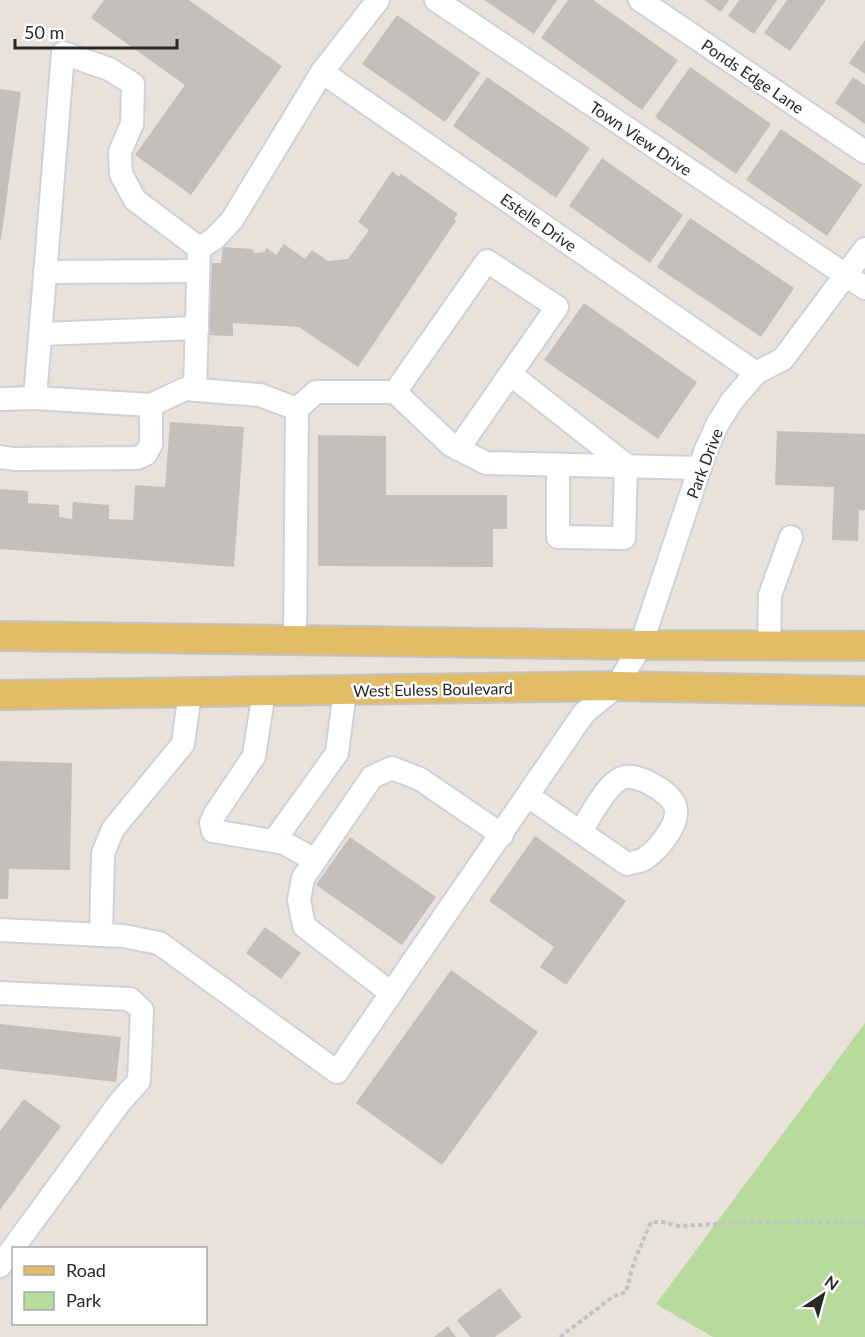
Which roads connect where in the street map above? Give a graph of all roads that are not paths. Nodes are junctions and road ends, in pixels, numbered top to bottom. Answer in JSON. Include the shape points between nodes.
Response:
{"nodes":[{"id":1,"x":378,"y":0,"type":"edge"},
{"id":2,"x":436,"y":0,"type":"edge"},
{"id":3,"x":640,"y":0,"type":"edge"},
{"id":4,"x":322,"y":72,"type":"junction"},
{"id":5,"x":865,"y":152,"type":"edge"},
{"id":6,"x":199,"y":248,"type":"junction"},
{"id":7,"x":865,"y":249,"type":"edge"},
{"id":8,"x":198,"y":271,"type":"junction"},
{"id":9,"x":45,"y":272,"type":"junction"},
{"id":10,"x":856,"y":282,"type":"edge"},
{"id":11,"x":197,"y":328,"type":"junction"},
{"id":12,"x":40,"y":334,"type":"junction"},
{"id":13,"x":756,"y":373,"type":"junction"},
{"id":14,"x":510,"y":374,"type":"junction"},
{"id":15,"x":195,"y":390,"type":"junction"},
{"id":16,"x":395,"y":392,"type":"junction"},
{"id":17,"x":35,"y":398,"type":"junction"},
{"id":18,"x":0,"y":399,"type":"edge"},
{"id":19,"x":151,"y":405,"type":"junction"},
{"id":20,"x":297,"y":409,"type":"junction"},
{"id":21,"x":458,"y":449,"type":"junction"},
{"id":22,"x":0,"y":457,"type":"edge"},
{"id":23,"x":558,"y":465,"type":"junction"},
{"id":24,"x":626,"y":465,"type":"junction"},
{"id":25,"x":700,"y":468,"type":"junction"},
{"id":26,"x":791,"y":537,"type":"dead end"},
{"id":27,"x":0,"y":636,"type":"edge"},
{"id":28,"x":295,"y":641,"type":"junction"},
{"id":29,"x":641,"y":645,"type":"junction"},
{"id":30,"x":769,"y":646,"type":"junction"},
{"id":31,"x":865,"y":646,"type":"edge"},
{"id":32,"x":617,"y":686,"type":"junction"},
{"id":33,"x":345,"y":691,"type":"junction"},
{"id":34,"x":865,"y":691,"type":"edge"},
{"id":35,"x":264,"y":692,"type":"junction"},
{"id":36,"x":190,"y":693,"type":"junction"},
{"id":37,"x":0,"y":695,"type":"edge"},
{"id":38,"x":528,"y":796,"type":"junction"},
{"id":39,"x":580,"y":832,"type":"dead end"},
{"id":40,"x":502,"y":835,"type":"junction"},
{"id":41,"x":274,"y":841,"type":"junction"},
{"id":42,"x":315,"y":860,"type":"junction"},
{"id":43,"x":0,"y":930,"type":"edge"},
{"id":44,"x":101,"y":935,"type":"junction"},
{"id":45,"x":0,"y":993,"type":"edge"},
{"id":46,"x":392,"y":993,"type":"junction"},
{"id":47,"x":14,"y":1247,"type":"edge"},
{"id":48,"x":12,"y":1250,"type":"edge"},
{"id":49,"x":0,"y":1266,"type":"edge"}],
"edges":[{"from":1,"to":4,"type":"street"},
{"from":2,"to":10,"type":"street","name":"Town View Drive"},
{"from":3,"to":5,"type":"street","name":"Ponds Edge Lane"},
{"from":4,"to":6,"type":"street","via":[[232,220]]},
{"from":4,"to":13,"type":"street","name":"Estelle Drive"},
{"from":6,"to":8,"type":"street"},
{"from":6,"to":9,"type":"street","via":[[135,200],[121,174],[120,152],[132,124],[133,84],[109,69],[63,53]]},
{"from":7,"to":10,"type":"street","name":"Park Drive"},
{"from":8,"to":9,"type":"street"},
{"from":8,"to":11,"type":"street"},
{"from":9,"to":12,"type":"street"},
{"from":10,"to":13,"type":"street","name":"Park Drive","via":[[783,359]]},
{"from":11,"to":12,"type":"street"},
{"from":11,"to":15,"type":"street"},
{"from":12,"to":17,"type":"street"},
{"from":13,"to":25,"type":"street","name":"Park Drive","via":[[718,423]]},
{"from":14,"to":16,"type":"street","via":[[556,307],[487,261]]},
{"from":14,"to":21,"type":"street"},
{"from":14,"to":24,"type":"street"},
{"from":15,"to":19,"type":"street","via":[[185,389]]},
{"from":15,"to":20,"type":"street","via":[[260,395]]},
{"from":16,"to":20,"type":"street","via":[[316,392]]},
{"from":16,"to":21,"type":"street"},
{"from":17,"to":18,"type":"street"},
{"from":17,"to":19,"type":"street"},
{"from":19,"to":22,"type":"street","via":[[151,444],[146,454],[137,458]]},
{"from":20,"to":28,"type":"street"},
{"from":21,"to":23,"type":"street","via":[[486,463]]},
{"from":23,"to":24,"type":"street"},
{"from":23,"to":24,"type":"street","via":[[558,537],[624,538]]},
{"from":24,"to":25,"type":"street"},
{"from":25,"to":29,"type":"street","name":"Park Drive"},
{"from":26,"to":30,"type":"street","via":[[770,595]]},
{"from":27,"to":28,"type":"main road"},
{"from":28,"to":29,"type":"main road"},
{"from":29,"to":30,"type":"main road"},
{"from":29,"to":32,"type":"street","name":"Park Drive"},
{"from":30,"to":31,"type":"main road"},
{"from":32,"to":33,"type":"main road","name":"West Euless Boulevard"},
{"from":32,"to":34,"type":"main road","name":"West Euless Boulevard"},
{"from":32,"to":38,"type":"street","name":"Park Drive","via":[[584,714]]},
{"from":33,"to":35,"type":"main road","name":"West Euless Boulevard"},
{"from":33,"to":41,"type":"street","via":[[337,753]]},
{"from":35,"to":36,"type":"main road","name":"West Euless Boulevard"},
{"from":35,"to":41,"type":"street","via":[[254,756],[211,823],[213,831]]},
{"from":36,"to":37,"type":"main road","name":"West Euless Boulevard"},
{"from":36,"to":44,"type":"street","via":[[183,744],[113,829],[103,853]]},
{"from":38,"to":39,"type":"street"},
{"from":38,"to":40,"type":"street","name":"Park Drive"},
{"from":40,"to":42,"type":"street","via":[[420,779],[392,768],[372,777]]},
{"from":40,"to":46,"type":"street","name":"Park Drive"},
{"from":41,"to":42,"type":"street"},
{"from":42,"to":46,"type":"street","via":[[303,878],[299,900],[304,926]]},
{"from":43,"to":44,"type":"street"},
{"from":44,"to":46,"type":"street","name":"Park Drive","via":[[159,943],[337,1071]]},
{"from":45,"to":47,"type":"street","via":[[130,999],[142,1010],[139,1081]]},
{"from":48,"to":49,"type":"street"}]}
